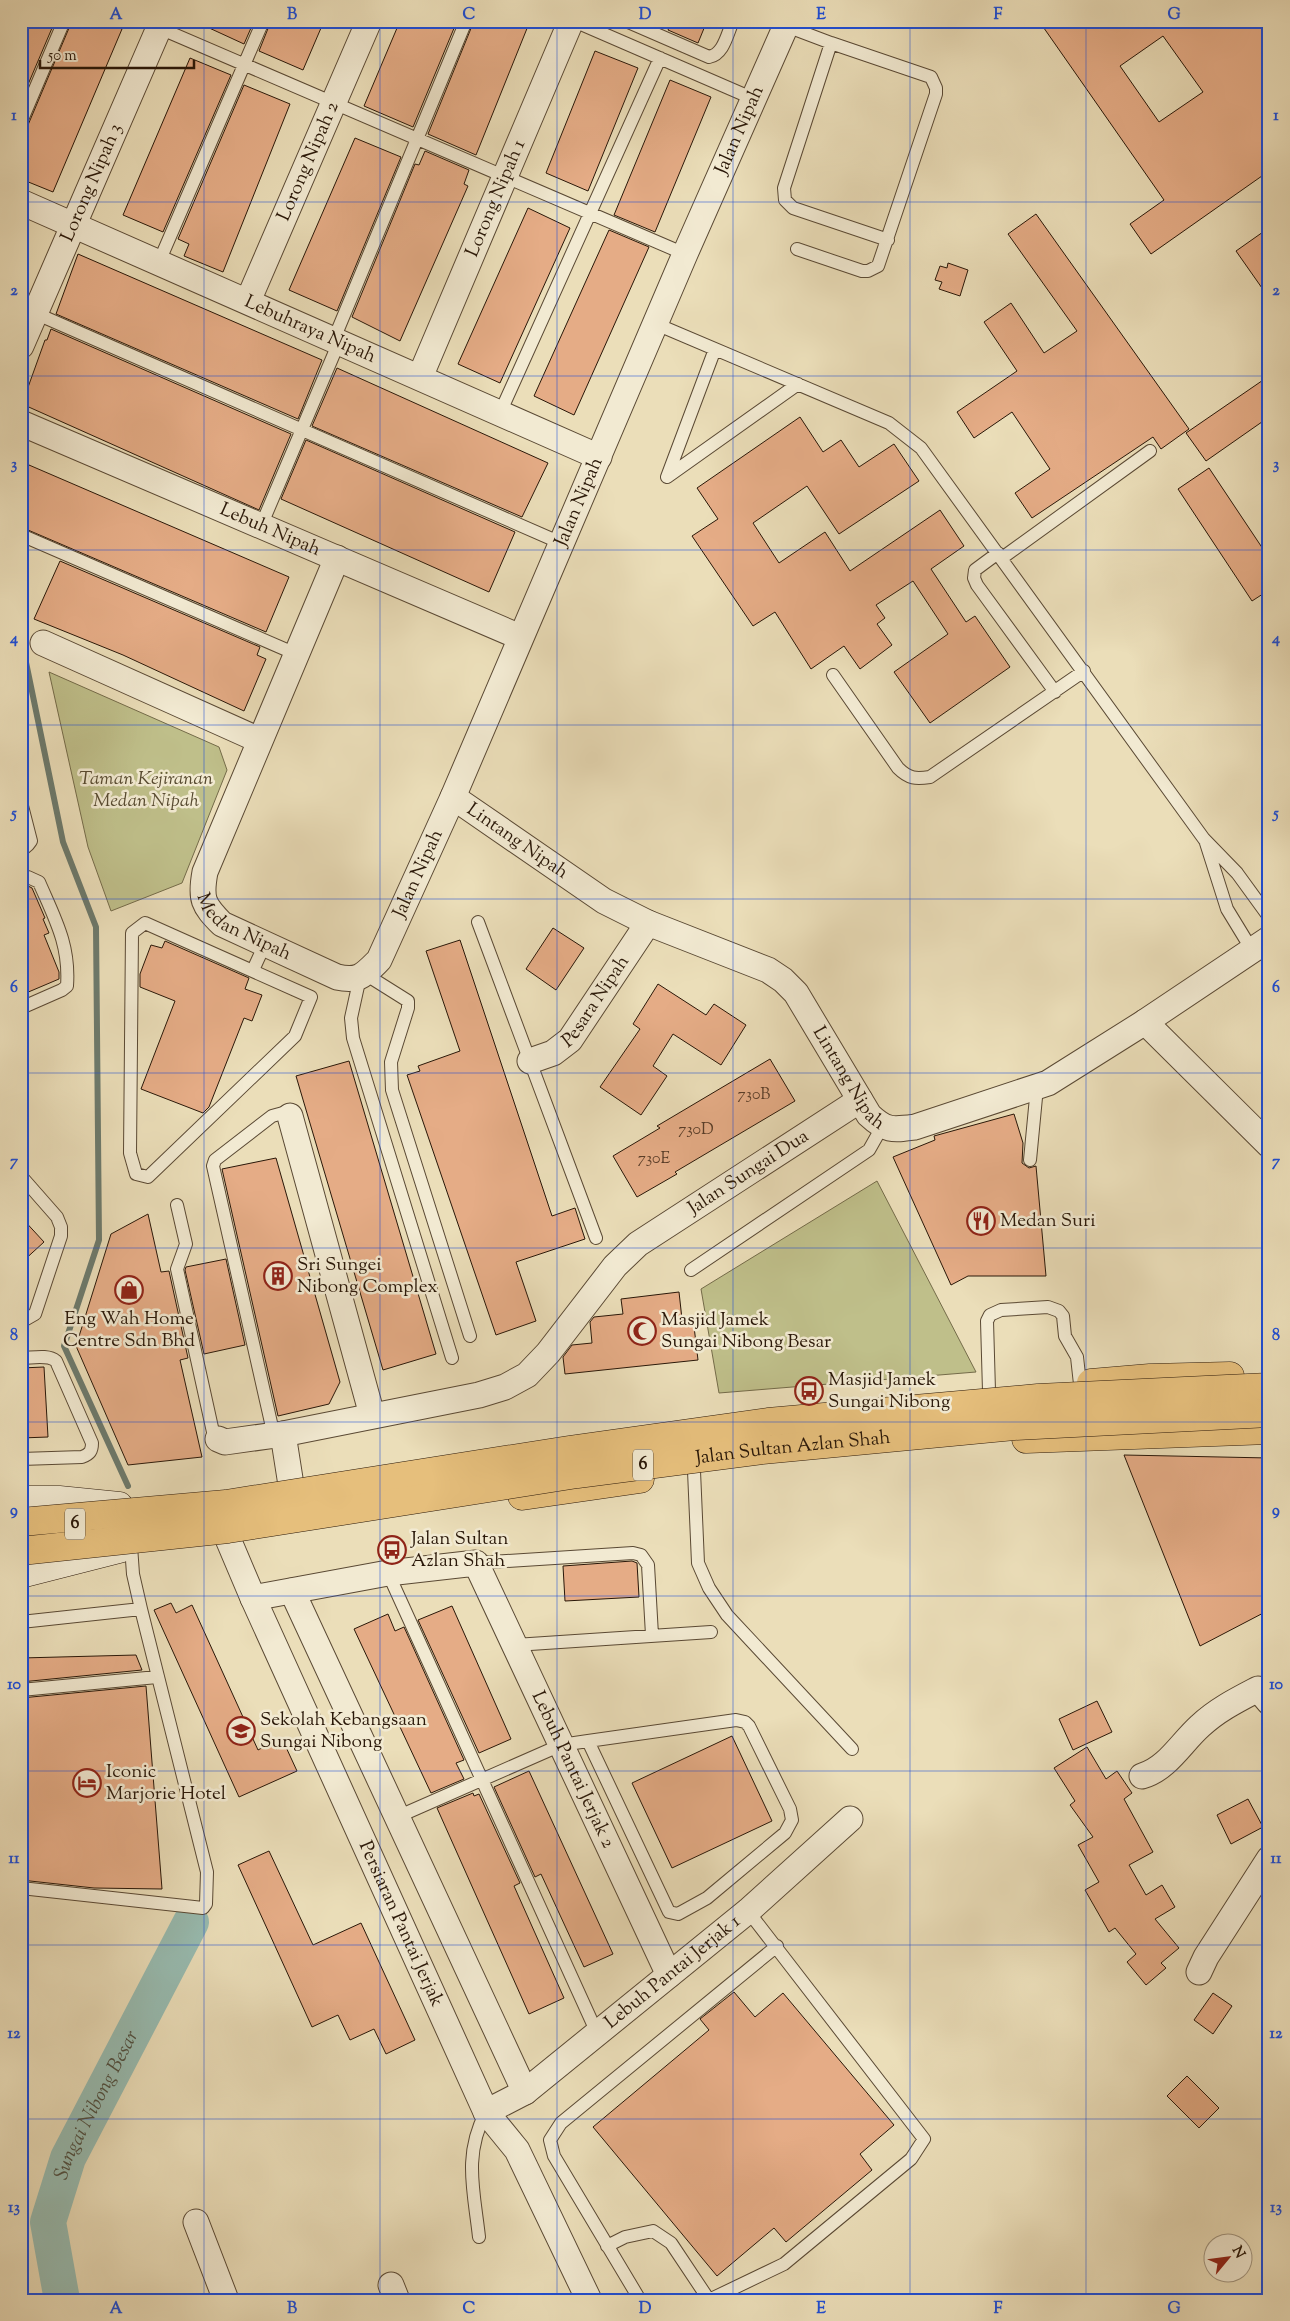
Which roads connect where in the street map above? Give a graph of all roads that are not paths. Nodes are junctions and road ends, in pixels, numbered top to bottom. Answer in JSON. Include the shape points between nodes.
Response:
{"nodes":[{"id":1,"x":64,"y":21,"type":"edge"},
{"id":2,"x":263,"y":21,"type":"edge"},
{"id":3,"x":369,"y":21,"type":"edge"},
{"id":4,"x":466,"y":21,"type":"edge"},
{"id":5,"x":573,"y":21,"type":"edge"},
{"id":6,"x":626,"y":21,"type":"edge"},
{"id":7,"x":733,"y":21,"type":"edge"},
{"id":8,"x":787,"y":23,"type":"edge"},
{"id":9,"x":155,"y":24,"type":"edge"},
{"id":10,"x":831,"y":43,"type":"junction"},
{"id":11,"x":660,"y":58,"type":"junction"},
{"id":12,"x":244,"y":65,"type":"junction"},
{"id":13,"x":754,"y":99,"type":"junction"},
{"id":14,"x":335,"y":104,"type":"junction"},
{"id":15,"x":21,"y":122,"type":"edge"},
{"id":16,"x":417,"y":139,"type":"junction"},
{"id":17,"x":505,"y":176,"type":"junction"},
{"id":18,"x":21,"y":202,"type":"edge"},
{"id":19,"x":590,"y":213,"type":"junction"},
{"id":20,"x":74,"y":224,"type":"junction"},
{"id":21,"x":888,"y":240,"type":"junction"},
{"id":22,"x":797,"y":249,"type":"dead end"},
{"id":23,"x":685,"y":254,"type":"junction"},
{"id":24,"x":159,"y":262,"type":"junction"},
{"id":25,"x":248,"y":301,"type":"junction"},
{"id":26,"x":28,"y":310,"type":"edge"},
{"id":27,"x":656,"y":324,"type":"junction"},
{"id":28,"x":336,"y":340,"type":"junction"},
{"id":29,"x":21,"y":346,"type":"edge"},
{"id":30,"x":715,"y":349,"type":"junction"},
{"id":31,"x":420,"y":377,"type":"junction"},
{"id":32,"x":798,"y":384,"type":"junction"},
{"id":33,"x":500,"y":413,"type":"junction"},
{"id":34,"x":21,"y":423,"type":"edge"},
{"id":35,"x":302,"y":430,"type":"junction"},
{"id":36,"x":1150,"y":451,"type":"dead end"},
{"id":37,"x":599,"y":457,"type":"junction"},
{"id":38,"x":261,"y":526,"type":"junction"},
{"id":39,"x":21,"y":535,"type":"edge"},
{"id":40,"x":561,"y":543,"type":"junction"},
{"id":41,"x":1000,"y":556,"type":"junction"},
{"id":42,"x":337,"y":558,"type":"junction"},
{"id":43,"x":520,"y":637,"type":"junction"},
{"id":44,"x":43,"y":644,"type":"dead end"},
{"id":45,"x":296,"y":654,"type":"junction"},
{"id":46,"x":1084,"y":671,"type":"junction"},
{"id":47,"x":833,"y":674,"type":"dead end"},
{"id":48,"x":1055,"y":692,"type":"junction"},
{"id":49,"x":260,"y":740,"type":"junction"},
{"id":50,"x":453,"y":797,"type":"junction"},
{"id":51,"x":21,"y":802,"type":"edge"},
{"id":52,"x":1204,"y":839,"type":"junction"},
{"id":53,"x":21,"y":851,"type":"edge"},
{"id":54,"x":21,"y":880,"type":"edge"},
{"id":55,"x":1269,"y":917,"type":"edge"},
{"id":56,"x":478,"y":922,"type":"dead end"},
{"id":57,"x":648,"y":923,"type":"junction"},
{"id":58,"x":265,"y":944,"type":"junction"},
{"id":59,"x":1260,"y":944,"type":"edge"},
{"id":60,"x":253,"y":970,"type":"junction"},
{"id":61,"x":363,"y":976,"type":"junction"},
{"id":62,"x":21,"y":1008,"type":"edge"},
{"id":63,"x":1145,"y":1022,"type":"junction"},
{"id":64,"x":530,"y":1061,"type":"junction"},
{"id":65,"x":1037,"y":1087,"type":"junction"},
{"id":66,"x":860,"y":1100,"type":"junction"},
{"id":67,"x":290,"y":1116,"type":"joint"},
{"id":68,"x":882,"y":1127,"type":"junction"},
{"id":69,"x":1269,"y":1144,"type":"edge"},
{"id":70,"x":1030,"y":1160,"type":"dead end"},
{"id":71,"x":21,"y":1176,"type":"edge"},
{"id":72,"x":176,"y":1205,"type":"dead end"},
{"id":73,"x":596,"y":1238,"type":"dead end"},
{"id":74,"x":691,"y":1270,"type":"dead end"},
{"id":75,"x":21,"y":1322,"type":"edge"},
{"id":76,"x":470,"y":1336,"type":"dead end"},
{"id":77,"x":21,"y":1358,"type":"edge"},
{"id":78,"x":452,"y":1358,"type":"dead end"},
{"id":79,"x":1269,"y":1375,"type":"edge"},
{"id":80,"x":1080,"y":1384,"type":"junction"},
{"id":81,"x":1269,"y":1387,"type":"edge"},
{"id":82,"x":989,"y":1391,"type":"junction"},
{"id":83,"x":1269,"y":1413,"type":"edge"},
{"id":84,"x":372,"y":1415,"type":"junction"},
{"id":85,"x":1269,"y":1430,"type":"edge"},
{"id":86,"x":279,"y":1435,"type":"junction"},
{"id":87,"x":218,"y":1439,"type":"joint"},
{"id":88,"x":21,"y":1459,"type":"edge"},
{"id":89,"x":694,"y":1471,"type":"junction"},
{"id":90,"x":291,"y":1485,"type":"junction"},
{"id":91,"x":21,"y":1500,"type":"edge"},
{"id":92,"x":128,"y":1507,"type":"junction"},
{"id":93,"x":21,"y":1522,"type":"edge"},
{"id":94,"x":21,"y":1535,"type":"edge"},
{"id":95,"x":228,"y":1539,"type":"junction"},
{"id":96,"x":21,"y":1545,"type":"edge"},
{"id":97,"x":130,"y":1546,"type":"junction"},
{"id":98,"x":21,"y":1550,"type":"edge"},
{"id":99,"x":476,"y":1563,"type":"junction"},
{"id":100,"x":388,"y":1573,"type":"junction"},
{"id":101,"x":21,"y":1574,"type":"edge"},
{"id":102,"x":292,"y":1591,"type":"junction"},
{"id":103,"x":253,"y":1598,"type":"junction"},
{"id":104,"x":141,"y":1609,"type":"junction"},
{"id":105,"x":21,"y":1622,"type":"edge"},
{"id":106,"x":710,"y":1632,"type":"dead end"},
{"id":107,"x":652,"y":1635,"type":"junction"},
{"id":108,"x":514,"y":1645,"type":"junction"},
{"id":109,"x":157,"y":1676,"type":"junction"},
{"id":110,"x":21,"y":1690,"type":"edge"},
{"id":111,"x":1269,"y":1702,"type":"edge"},
{"id":112,"x":588,"y":1741,"type":"junction"},
{"id":113,"x":561,"y":1745,"type":"junction"},
{"id":114,"x":852,"y":1749,"type":"dead end"},
{"id":115,"x":1142,"y":1776,"type":"dead end"},
{"id":116,"x":483,"y":1780,"type":"junction"},
{"id":117,"x":397,"y":1817,"type":"junction"},
{"id":118,"x":850,"y":1819,"type":"dead end"},
{"id":119,"x":1269,"y":1859,"type":"edge"},
{"id":120,"x":21,"y":1888,"type":"edge"},
{"id":121,"x":748,"y":1911,"type":"junction"},
{"id":122,"x":777,"y":1946,"type":"junction"},
{"id":123,"x":1199,"y":1972,"type":"dead end"},
{"id":124,"x":669,"y":1975,"type":"junction"},
{"id":125,"x":597,"y":2033,"type":"junction"},
{"id":126,"x":525,"y":2092,"type":"junction"},
{"id":127,"x":486,"y":2112,"type":"junction"},
{"id":128,"x":196,"y":2222,"type":"dead end"},
{"id":129,"x":479,"y":2237,"type":"dead end"},
{"id":130,"x":607,"y":2246,"type":"junction"},
{"id":131,"x":226,"y":2300,"type":"edge"},
{"id":132,"x":589,"y":2300,"type":"edge"},
{"id":133,"x":640,"y":2300,"type":"edge"},
{"id":134,"x":708,"y":2300,"type":"edge"}],
"edges":[{"from":1,"to":15,"type":"lane"},
{"from":2,"to":12,"type":"lane"},
{"from":3,"to":14,"type":"street","name":"Lorong Nipah 2"},
{"from":4,"to":16,"type":"lane"},
{"from":5,"to":11,"type":"lane"},
{"from":5,"to":17,"type":"street","name":"Lorong Nipah 1"},
{"from":6,"to":7,"type":"lane","via":[[709,57],[720,51]]},
{"from":8,"to":10,"type":"lane"},
{"from":8,"to":13,"type":"street","name":"Jalan Nipah"},
{"from":9,"to":12,"type":"lane"},
{"from":9,"to":20,"type":"street","name":"Lorong Nipah 3"},
{"from":10,"to":21,"type":"lane","via":[[784,188],[784,200],[793,208]]},
{"from":10,"to":21,"type":"lane","via":[[926,75],[935,82],[936,94]]},
{"from":11,"to":13,"type":"lane"},
{"from":11,"to":19,"type":"lane"},
{"from":12,"to":14,"type":"lane"},
{"from":12,"to":24,"type":"lane"},
{"from":13,"to":23,"type":"street","name":"Jalan Nipah"},
{"from":14,"to":16,"type":"lane"},
{"from":14,"to":25,"type":"street","name":"Lorong Nipah 2"},
{"from":16,"to":17,"type":"lane"},
{"from":16,"to":28,"type":"lane"},
{"from":17,"to":19,"type":"lane"},
{"from":17,"to":31,"type":"street","name":"Lorong Nipah 1"},
{"from":18,"to":20,"type":"street","name":"Lebuhraya Nipah"},
{"from":19,"to":23,"type":"lane"},
{"from":19,"to":33,"type":"lane"},
{"from":20,"to":24,"type":"street","name":"Lebuhraya Nipah"},
{"from":20,"to":26,"type":"street","name":"Lorong Nipah 3"},
{"from":21,"to":22,"type":"lane","via":[[878,266],[868,271]]},
{"from":23,"to":27,"type":"street","name":"Jalan Nipah"},
{"from":24,"to":25,"type":"street","name":"Lebuhraya Nipah"},
{"from":25,"to":28,"type":"street","name":"Lebuhraya Nipah"},
{"from":26,"to":29,"type":"street","name":"Lorong Nipah 3"},
{"from":26,"to":35,"type":"lane"},
{"from":27,"to":30,"type":"lane"},
{"from":27,"to":37,"type":"street","name":"Jalan Nipah"},
{"from":28,"to":31,"type":"street","name":"Lebuhraya Nipah"},
{"from":28,"to":35,"type":"lane"},
{"from":30,"to":32,"type":"lane"},
{"from":30,"to":32,"type":"lane","via":[[667,477]]},
{"from":31,"to":33,"type":"street","name":"Lebuhraya Nipah"},
{"from":32,"to":41,"type":"lane","via":[[889,423],[906,434],[921,448]]},
{"from":33,"to":37,"type":"street","name":"Lebuhraya Nipah"},
{"from":34,"to":38,"type":"street","name":"Lebuh Nipah"},
{"from":35,"to":38,"type":"lane"},
{"from":35,"to":40,"type":"lane"},
{"from":36,"to":41,"type":"lane"},
{"from":37,"to":40,"type":"street","name":"Jalan Nipah"},
{"from":38,"to":42,"type":"street","name":"Lebuh Nipah"},
{"from":39,"to":45,"type":"lane"},
{"from":40,"to":43,"type":"street","name":"Jalan Nipah"},
{"from":41,"to":46,"type":"lane"},
{"from":41,"to":48,"type":"lane","via":[[975,570],[977,586]]},
{"from":42,"to":43,"type":"street","name":"Lebuh Nipah"},
{"from":42,"to":45,"type":"street","name":"Medan Nipah"},
{"from":43,"to":50,"type":"street","name":"Jalan Nipah"},
{"from":44,"to":49,"type":"street"},
{"from":45,"to":49,"type":"street","name":"Medan Nipah"},
{"from":46,"to":48,"type":"lane"},
{"from":46,"to":52,"type":"lane"},
{"from":47,"to":48,"type":"lane","via":[[898,768],[906,776],[917,779],[930,777]]},
{"from":49,"to":58,"type":"street","name":"Medan Nipah","via":[[204,872],[202,899],[222,924]]},
{"from":50,"to":57,"type":"street","name":"Lintang Nipah","via":[[604,901]]},
{"from":50,"to":61,"type":"street","name":"Jalan Nipah","via":[[379,960]]},
{"from":51,"to":53,"type":"lane","via":[[31,841]]},
{"from":52,"to":55,"type":"lane","via":[[1237,873]]},
{"from":52,"to":59,"type":"lane","via":[[1227,909]]},
{"from":54,"to":62,"type":"lane","via":[[28,878],[39,882],[66,947],[68,977],[67,986],[62,990]]},
{"from":56,"to":64,"type":"lane"},
{"from":57,"to":64,"type":"street","name":"Pesara Nipah","via":[[570,1040],[553,1053]]},
{"from":57,"to":66,"type":"street","name":"Lintang Nipah","via":[[751,962],[783,980],[796,993]]},
{"from":58,"to":60,"type":"lane"},
{"from":58,"to":61,"type":"street","name":"Medan Nipah","via":[[337,977]]},
{"from":59,"to":63,"type":"street","name":"Lintang Nipah"},
{"from":60,"to":60,"type":"lane","via":[[311,997],[295,1036],[148,1177],[136,1174],[130,1153],[132,933],[145,923]]},
{"from":61,"to":76,"type":"lane","via":[[408,1000],[391,1062],[392,1090]]},
{"from":61,"to":78,"type":"lane","via":[[351,1018],[353,1038]]},
{"from":63,"to":65,"type":"street","name":"Lintang Nipah"},
{"from":63,"to":69,"type":"street"},
{"from":64,"to":73,"type":"lane"},
{"from":65,"to":68,"type":"street","name":"Lintang Nipah","via":[[915,1127]]},
{"from":65,"to":70,"type":"lane"},
{"from":66,"to":68,"type":"street","name":"Lintang Nipah"},
{"from":66,"to":84,"type":"street","name":"Jalan Sungai Dua","via":[[638,1244],[615,1266],[548,1353],[527,1375],[505,1387],[479,1395]]},
{"from":67,"to":84,"type":"street"},
{"from":67,"to":86,"type":"lane","via":[[283,1113],[272,1116],[215,1160],[213,1166]]},
{"from":68,"to":74,"type":"lane","via":[[869,1150]]},
{"from":71,"to":75,"type":"lane","via":[[57,1217],[61,1236],[35,1314]]},
{"from":72,"to":87,"type":"lane","via":[[186,1244],[177,1269],[213,1432]]},
{"from":77,"to":88,"type":"lane","via":[[47,1357],[56,1361],[92,1449],[82,1457]]},
{"from":79,"to":80,"type":"main road","name":"Jalan Sultan Azlan Shah","number":"6","via":[[1150,1378]]},
{"from":80,"to":82,"type":"main road","name":"Jalan Sultan Azlan Shah","number":"6"},
{"from":80,"to":82,"type":"lane","via":[[1077,1357],[1065,1336],[1063,1316],[1059,1311],[1048,1307],[1001,1310],[987,1320]]},
{"from":81,"to":93,"type":"main road","name":"Jalan Sultan Azlan Shah","number":"6","bridge":true,"via":[[1038,1398],[768,1422],[226,1504]]},
{"from":82,"to":90,"type":"main road","name":"Jalan Sultan Azlan Shah","number":"6","via":[[579,1438]]},
{"from":83,"to":98,"type":"main road","name":"Jalan Sultan Azlan Shah","number":"6","bridge":true,"via":[[1014,1426],[780,1448],[578,1474],[228,1529]]},
{"from":84,"to":86,"type":"street","name":"Jalan Sungai Dua"},
{"from":85,"to":89,"type":"main road","name":"Jalan Sultan Azlan Shah","number":"6","via":[[963,1441],[768,1460]]},
{"from":86,"to":87,"type":"street","name":"Jalan Sungai Dua","via":[[225,1442]]},
{"from":86,"to":90,"type":"street"},
{"from":89,"to":95,"type":"main road","name":"Jalan Sultan Azlan Shah","number":"6"},
{"from":89,"to":114,"type":"lane","via":[[698,1563],[709,1588],[727,1615]]},
{"from":90,"to":92,"type":"main road","name":"Jalan Sultan Azlan Shah","number":"6"},
{"from":91,"to":92,"type":"main road","name":"Jalan Sultan Azlan Shah","number":"6"},
{"from":92,"to":94,"type":"main road","name":"Jalan Sultan Azlan Shah","number":"6","via":[[46,1533]]},
{"from":95,"to":97,"type":"main road","name":"Jalan Sultan Azlan Shah","number":"6"},
{"from":95,"to":103,"type":"street","name":"Persiaran Pantai Jerjak"},
{"from":96,"to":97,"type":"main road","name":"Jalan Sultan Azlan Shah","number":"6"},
{"from":97,"to":101,"type":"main road","name":"Jalan Sultan Azlan Shah","number":"6"},
{"from":97,"to":104,"type":"lane"},
{"from":99,"to":100,"type":"street"},
{"from":99,"to":107,"type":"lane","via":[[641,1555],[648,1565]]},
{"from":99,"to":108,"type":"street","name":"Lebuh Pantai Jerjak 2"},
{"from":100,"to":102,"type":"street"},
{"from":100,"to":116,"type":"lane"},
{"from":102,"to":103,"type":"street"},
{"from":102,"to":117,"type":"street"},
{"from":103,"to":127,"type":"street","name":"Persiaran Pantai Jerjak"},
{"from":104,"to":105,"type":"lane"},
{"from":104,"to":109,"type":"lane"},
{"from":106,"to":107,"type":"lane"},
{"from":107,"to":108,"type":"lane"},
{"from":108,"to":113,"type":"street","name":"Lebuh Pantai Jerjak 2"},
{"from":109,"to":110,"type":"lane"},
{"from":109,"to":120,"type":"lane","via":[[207,1872],[206,1904],[203,1908]]},
{"from":111,"to":115,"type":"street","via":[[1258,1689],[1229,1704],[1200,1726],[1155,1772]]},
{"from":112,"to":112,"type":"lane","via":[[736,1720],[745,1722],[790,1809],[792,1820],[785,1833],[707,1898],[678,1914],[668,1912]]},
{"from":112,"to":113,"type":"lane"},
{"from":113,"to":116,"type":"lane"},
{"from":113,"to":124,"type":"street","name":"Lebuh Pantai Jerjak 2"},
{"from":116,"to":117,"type":"lane"},
{"from":116,"to":125,"type":"lane"},
{"from":117,"to":126,"type":"street"},
{"from":118,"to":121,"type":"street","name":"Lebuh Pantai Jerjak 1"},
{"from":119,"to":123,"type":"street"},
{"from":121,"to":122,"type":"lane"},
{"from":121,"to":124,"type":"street","name":"Lebuh Pantai Jerjak 1"},
{"from":122,"to":130,"type":"lane","via":[[561,2123],[550,2140],[554,2156]]},
{"from":122,"to":134,"type":"lane","via":[[924,2139],[911,2159],[784,2264]]},
{"from":124,"to":125,"type":"street","name":"Lebuh Pantai Jerjak 1"},
{"from":125,"to":126,"type":"street","name":"Lebuh Pantai Jerjak 1"},
{"from":126,"to":127,"type":"street","name":"Lebuh Pantai Jerjak 1"},
{"from":127,"to":129,"type":"lane","via":[[477,2130],[470,2161]]},
{"from":127,"to":132,"type":"street","name":"Persiaran Pantai Jerjak","via":[[517,2150]]},
{"from":128,"to":131,"type":"street"},
{"from":130,"to":133,"type":"lane"},
{"from":130,"to":134,"type":"lane","via":[[625,2237],[653,2231],[671,2243]]}]}
